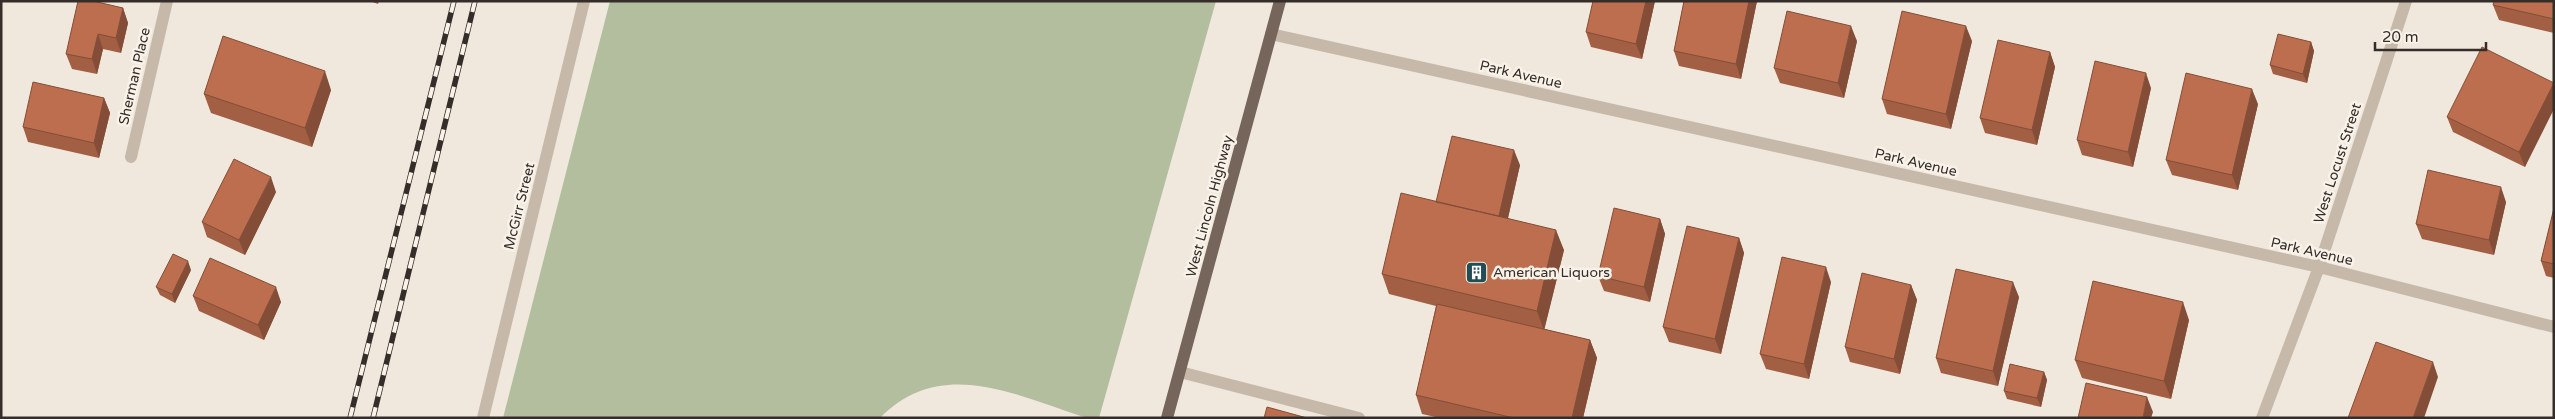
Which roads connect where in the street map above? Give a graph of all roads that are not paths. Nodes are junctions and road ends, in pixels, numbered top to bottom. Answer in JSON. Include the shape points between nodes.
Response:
{"nodes":[{"id":1,"x":167,"y":1,"type":"edge"},
{"id":2,"x":584,"y":1,"type":"edge"},
{"id":3,"x":1280,"y":1,"type":"edge"},
{"id":4,"x":2406,"y":1,"type":"edge"},
{"id":5,"x":1271,"y":34,"type":"junction"},
{"id":6,"x":131,"y":157,"type":"dead end"},
{"id":7,"x":2319,"y":267,"type":"junction"},
{"id":8,"x":2554,"y":327,"type":"edge"},
{"id":9,"x":1180,"y":372,"type":"junction"},
{"id":10,"x":483,"y":418,"type":"edge"},
{"id":11,"x":1168,"y":418,"type":"edge"},
{"id":12,"x":1359,"y":418,"type":"edge"},
{"id":13,"x":2262,"y":418,"type":"edge"}],
"edges":[{"from":1,"to":6,"type":"street","name":"Sherman Place"},
{"from":2,"to":10,"type":"street","name":"McGirr Street"},
{"from":3,"to":5,"type":"main road","name":"West Lincoln Highway"},
{"from":4,"to":7,"type":"street","name":"West Locust Street"},
{"from":5,"to":7,"type":"street","name":"Park Avenue"},
{"from":5,"to":9,"type":"main road","name":"West Lincoln Highway"},
{"from":7,"to":8,"type":"street","name":"Park Avenue"},
{"from":7,"to":13,"type":"street","name":"West Locust Street"},
{"from":9,"to":11,"type":"main road","name":"West Lincoln Highway"},
{"from":9,"to":12,"type":"street"}]}
